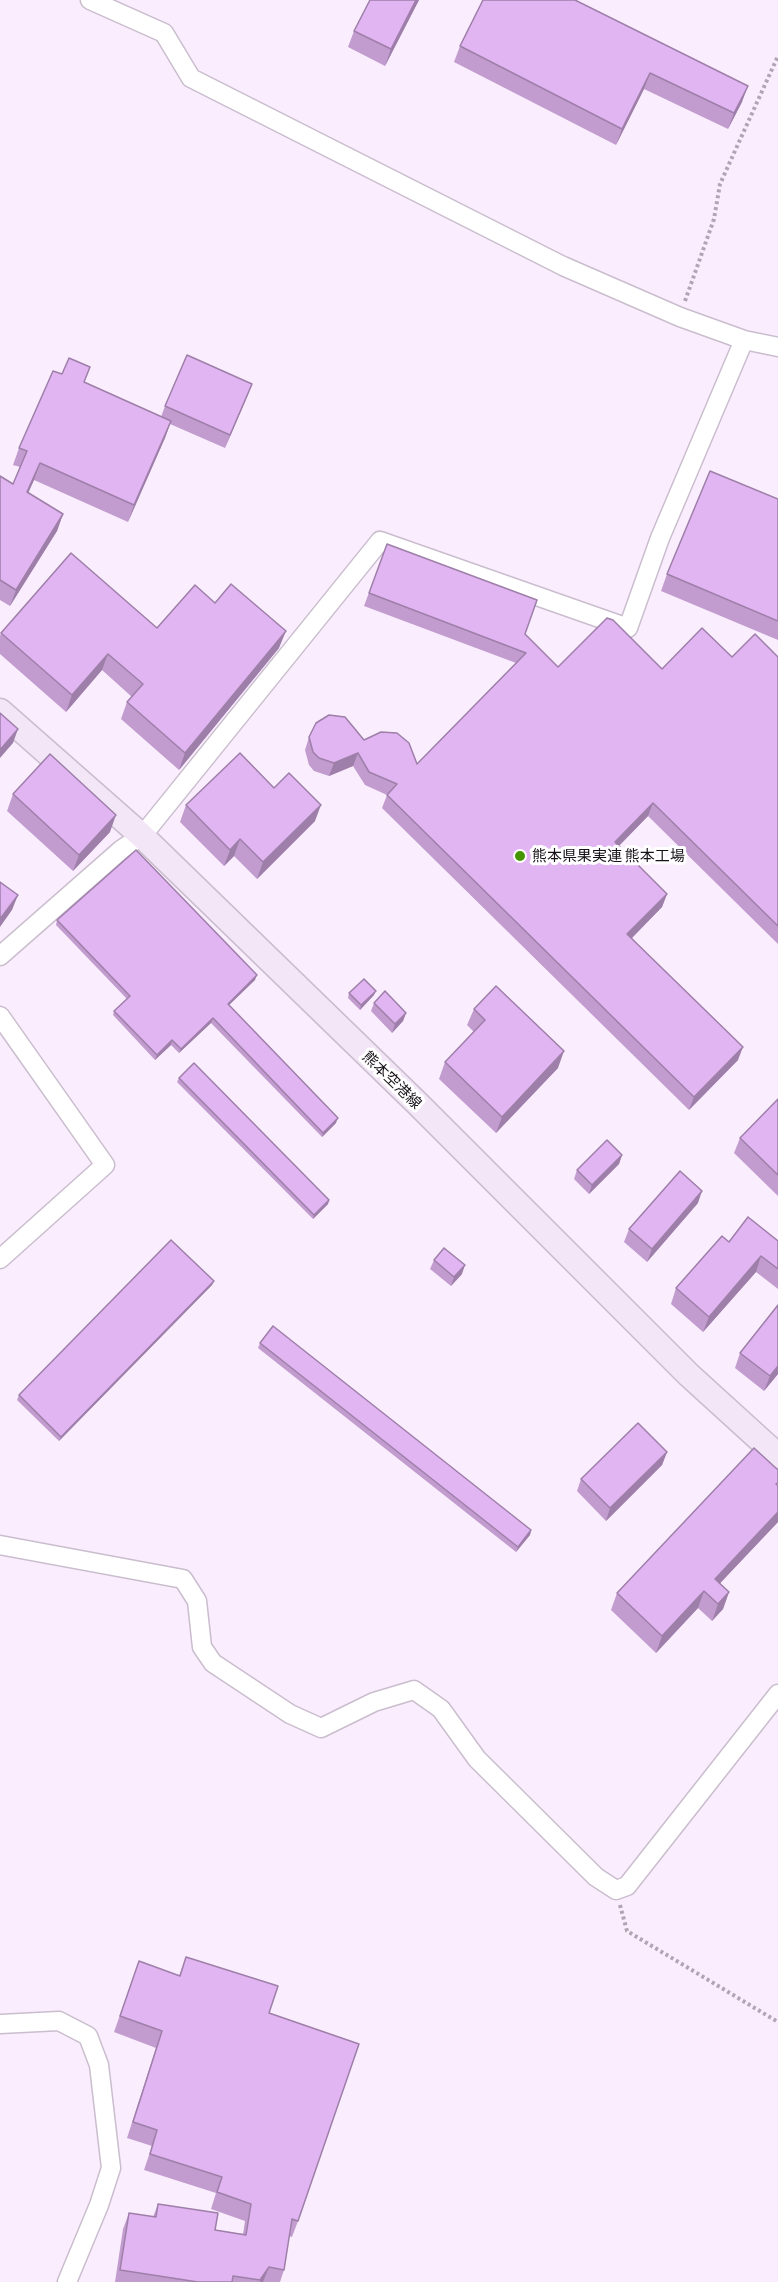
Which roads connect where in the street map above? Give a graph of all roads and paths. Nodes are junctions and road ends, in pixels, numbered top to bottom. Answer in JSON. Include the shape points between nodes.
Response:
{"nodes":[{"id":1,"x":90,"y":0,"type":"edge"},
{"id":2,"x":778,"y":56,"type":"edge"},
{"id":3,"x":680,"y":316,"type":"junction"},
{"id":4,"x":744,"y":340,"type":"junction"},
{"id":5,"x":778,"y":348,"type":"edge"},
{"id":6,"x":0,"y":711,"type":"edge"},
{"id":7,"x":142,"y":836,"type":"junction"},
{"id":8,"x":0,"y":956,"type":"edge"},
{"id":9,"x":0,"y":1016,"type":"edge"},
{"id":10,"x":0,"y":1259,"type":"edge"},
{"id":11,"x":778,"y":1455,"type":"edge"},
{"id":12,"x":0,"y":1545,"type":"edge"},
{"id":13,"x":778,"y":1694,"type":"edge"},
{"id":14,"x":616,"y":1890,"type":"junction"},
{"id":15,"x":778,"y":2022,"type":"edge"},
{"id":16,"x":0,"y":2024,"type":"edge"},
{"id":17,"x":67,"y":2282,"type":"edge"}],
"edges":[{"from":1,"to":3,"type":"street","via":[[164,33],[191,78],[563,266]]},
{"from":2,"to":3,"type":"path","via":[[720,184],[714,219]]},
{"from":3,"to":4,"type":"street"},
{"from":4,"to":5,"type":"street"},
{"from":4,"to":7,"type":"street","via":[[660,538],[628,628],[380,541]]},
{"from":6,"to":7,"type":"main road","name":"熊本空港線"},
{"from":7,"to":8,"type":"street"},
{"from":7,"to":11,"type":"main road","name":"熊本空港線","via":[[689,1375]]},
{"from":9,"to":10,"type":"street","via":[[105,1165]]},
{"from":12,"to":14,"type":"street","via":[[183,1579],[196,1601],[202,1647],[213,1663],[290,1714],[321,1728],[374,1702],[414,1690],[441,1709],[477,1759],[596,1877]]},
{"from":13,"to":14,"type":"street","via":[[627,1886]]},
{"from":14,"to":15,"type":"path","via":[[627,1931]]},
{"from":16,"to":17,"type":"street","via":[[59,2021],[88,2036],[99,2065],[111,2168]]}]}
